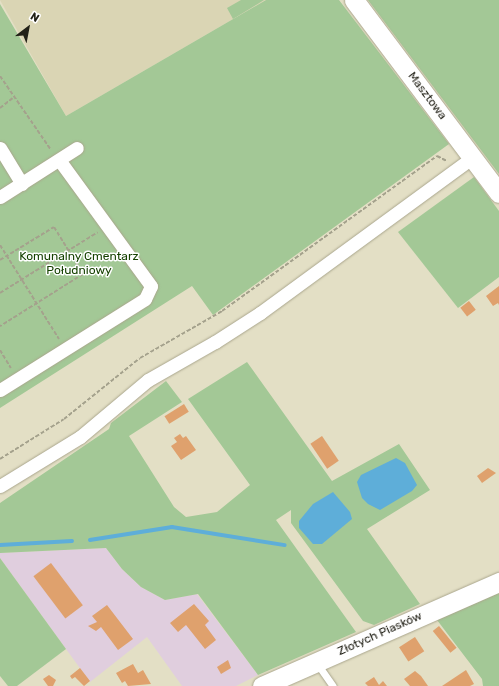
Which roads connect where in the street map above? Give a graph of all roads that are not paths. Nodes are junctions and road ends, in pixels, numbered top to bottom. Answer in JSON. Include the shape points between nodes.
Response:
{"nodes":[{"id":1,"x":354,"y":0,"type":"edge"},
{"id":2,"x":0,"y":148,"type":"edge"},
{"id":3,"x":77,"y":148,"type":"dead end"},
{"id":4,"x":59,"y":160,"type":"junction"},
{"id":5,"x":465,"y":162,"type":"junction"},
{"id":6,"x":22,"y":184,"type":"junction"},
{"id":7,"x":499,"y":193,"type":"edge"},
{"id":8,"x":0,"y":197,"type":"edge"},
{"id":9,"x":0,"y":390,"type":"edge"},
{"id":10,"x":0,"y":486,"type":"edge"},
{"id":11,"x":499,"y":582,"type":"edge"},
{"id":12,"x":316,"y":662,"type":"junction"},
{"id":13,"x":262,"y":686,"type":"edge"},
{"id":14,"x":333,"y":686,"type":"edge"}],
"edges":[{"from":1,"to":5,"type":"street","name":"Masztowa"},
{"from":2,"to":6,"type":"street"},
{"from":3,"to":4,"type":"street"},
{"from":4,"to":6,"type":"street"},
{"from":4,"to":9,"type":"street","via":[[151,286],[145,299]]},
{"from":5,"to":7,"type":"street","name":"Masztowa"},
{"from":5,"to":10,"type":"street","via":[[260,312],[215,342],[148,380],[80,436]]},
{"from":6,"to":8,"type":"street"},
{"from":11,"to":12,"type":"street","name":"Złotych Piasków"},
{"from":12,"to":13,"type":"street","name":"Złotych Piasków"},
{"from":12,"to":14,"type":"lane"}]}
